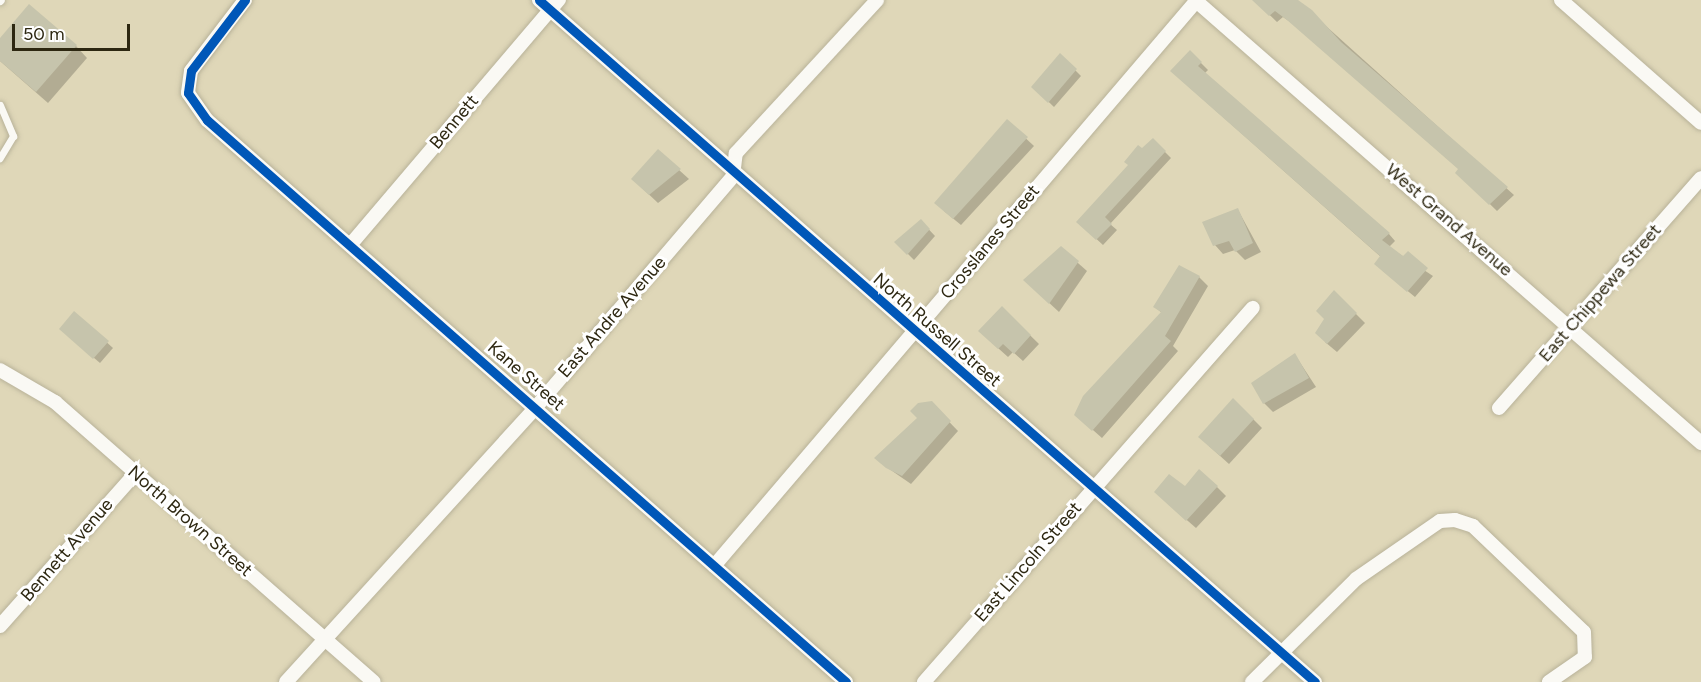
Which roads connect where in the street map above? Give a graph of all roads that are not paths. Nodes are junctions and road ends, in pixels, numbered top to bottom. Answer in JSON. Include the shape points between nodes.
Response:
{"nodes":[{"id":1,"x":245,"y":0,"type":"edge"},
{"id":2,"x":877,"y":0,"type":"edge"},
{"id":3,"x":1196,"y":0,"type":"edge"},
{"id":4,"x":1561,"y":0,"type":"edge"},
{"id":5,"x":549,"y":3,"type":"edge"},
{"id":6,"x":0,"y":105,"type":"edge"},
{"id":7,"x":1701,"y":123,"type":"edge"},
{"id":8,"x":0,"y":158,"type":"edge"},
{"id":9,"x":733,"y":176,"type":"junction"},
{"id":10,"x":1701,"y":178,"type":"edge"},
{"id":11,"x":351,"y":244,"type":"junction"},
{"id":12,"x":1252,"y":308,"type":"dead end"},
{"id":13,"x":1573,"y":326,"type":"junction"},
{"id":14,"x":914,"y":332,"type":"junction"},
{"id":15,"x":0,"y":370,"type":"edge"},
{"id":16,"x":536,"y":407,"type":"junction"},
{"id":17,"x":1499,"y":408,"type":"dead end"},
{"id":18,"x":1701,"y":443,"type":"edge"},
{"id":19,"x":135,"y":474,"type":"junction"},
{"id":20,"x":1091,"y":489,"type":"junction"},
{"id":21,"x":714,"y":566,"type":"junction"},
{"id":22,"x":0,"y":626,"type":"edge"},
{"id":23,"x":325,"y":638,"type":"junction"},
{"id":24,"x":1280,"y":651,"type":"junction"},
{"id":25,"x":286,"y":682,"type":"edge"},
{"id":26,"x":374,"y":682,"type":"edge"},
{"id":27,"x":846,"y":682,"type":"edge"},
{"id":28,"x":924,"y":682,"type":"edge"},
{"id":29,"x":1252,"y":682,"type":"edge"},
{"id":30,"x":1316,"y":682,"type":"edge"},
{"id":31,"x":1549,"y":682,"type":"edge"}],
"edges":[{"from":1,"to":11,"type":"street","name":"Kane Street","via":[[201,52],[188,93],[207,120]]},
{"from":2,"to":9,"type":"street","name":"East Andre Avenue","via":[[736,153]]},
{"from":3,"to":13,"type":"street","name":"West Grand Avenue"},
{"from":3,"to":14,"type":"street","name":"Crosslanes Street"},
{"from":4,"to":7,"type":"street"},
{"from":5,"to":9,"type":"street","name":"North Russell Street"},
{"from":5,"to":11,"type":"street","name":"Bennett"},
{"from":6,"to":8,"type":"lane","via":[[13,136]]},
{"from":9,"to":14,"type":"street","name":"North Russell Street"},
{"from":9,"to":16,"type":"street","name":"East Andre Avenue"},
{"from":10,"to":13,"type":"street","name":"East Chippewa Street"},
{"from":11,"to":16,"type":"street","name":"Kane Street"},
{"from":12,"to":20,"type":"street","name":"East Lincoln Street"},
{"from":13,"to":17,"type":"street","name":"East Chippewa Street"},
{"from":13,"to":18,"type":"street","name":"West Grand Avenue"},
{"from":14,"to":20,"type":"street","name":"North Russell Street"},
{"from":14,"to":21,"type":"street","name":"Crosslanes Street"},
{"from":15,"to":19,"type":"street","name":"North Brown Street","via":[[54,402]]},
{"from":16,"to":21,"type":"street","name":"Kane Street"},
{"from":16,"to":23,"type":"street","name":"East Andre Avenue"},
{"from":19,"to":22,"type":"street","name":"Bennett Avenue"},
{"from":19,"to":23,"type":"street","name":"North Brown Street"},
{"from":20,"to":24,"type":"street","name":"North Russell Street"},
{"from":20,"to":28,"type":"street","name":"East Lincoln Street"},
{"from":21,"to":27,"type":"street","name":"Kane Street"},
{"from":23,"to":25,"type":"street","name":"East Andre Avenue"},
{"from":23,"to":26,"type":"street","name":"North Brown Street"},
{"from":24,"to":29,"type":"street"},
{"from":24,"to":30,"type":"street","name":"North Russell Street"},
{"from":24,"to":31,"type":"street","via":[[1384,557],[1440,521],[1455,520],[1473,526],[1584,633],[1584,657]]}]}
